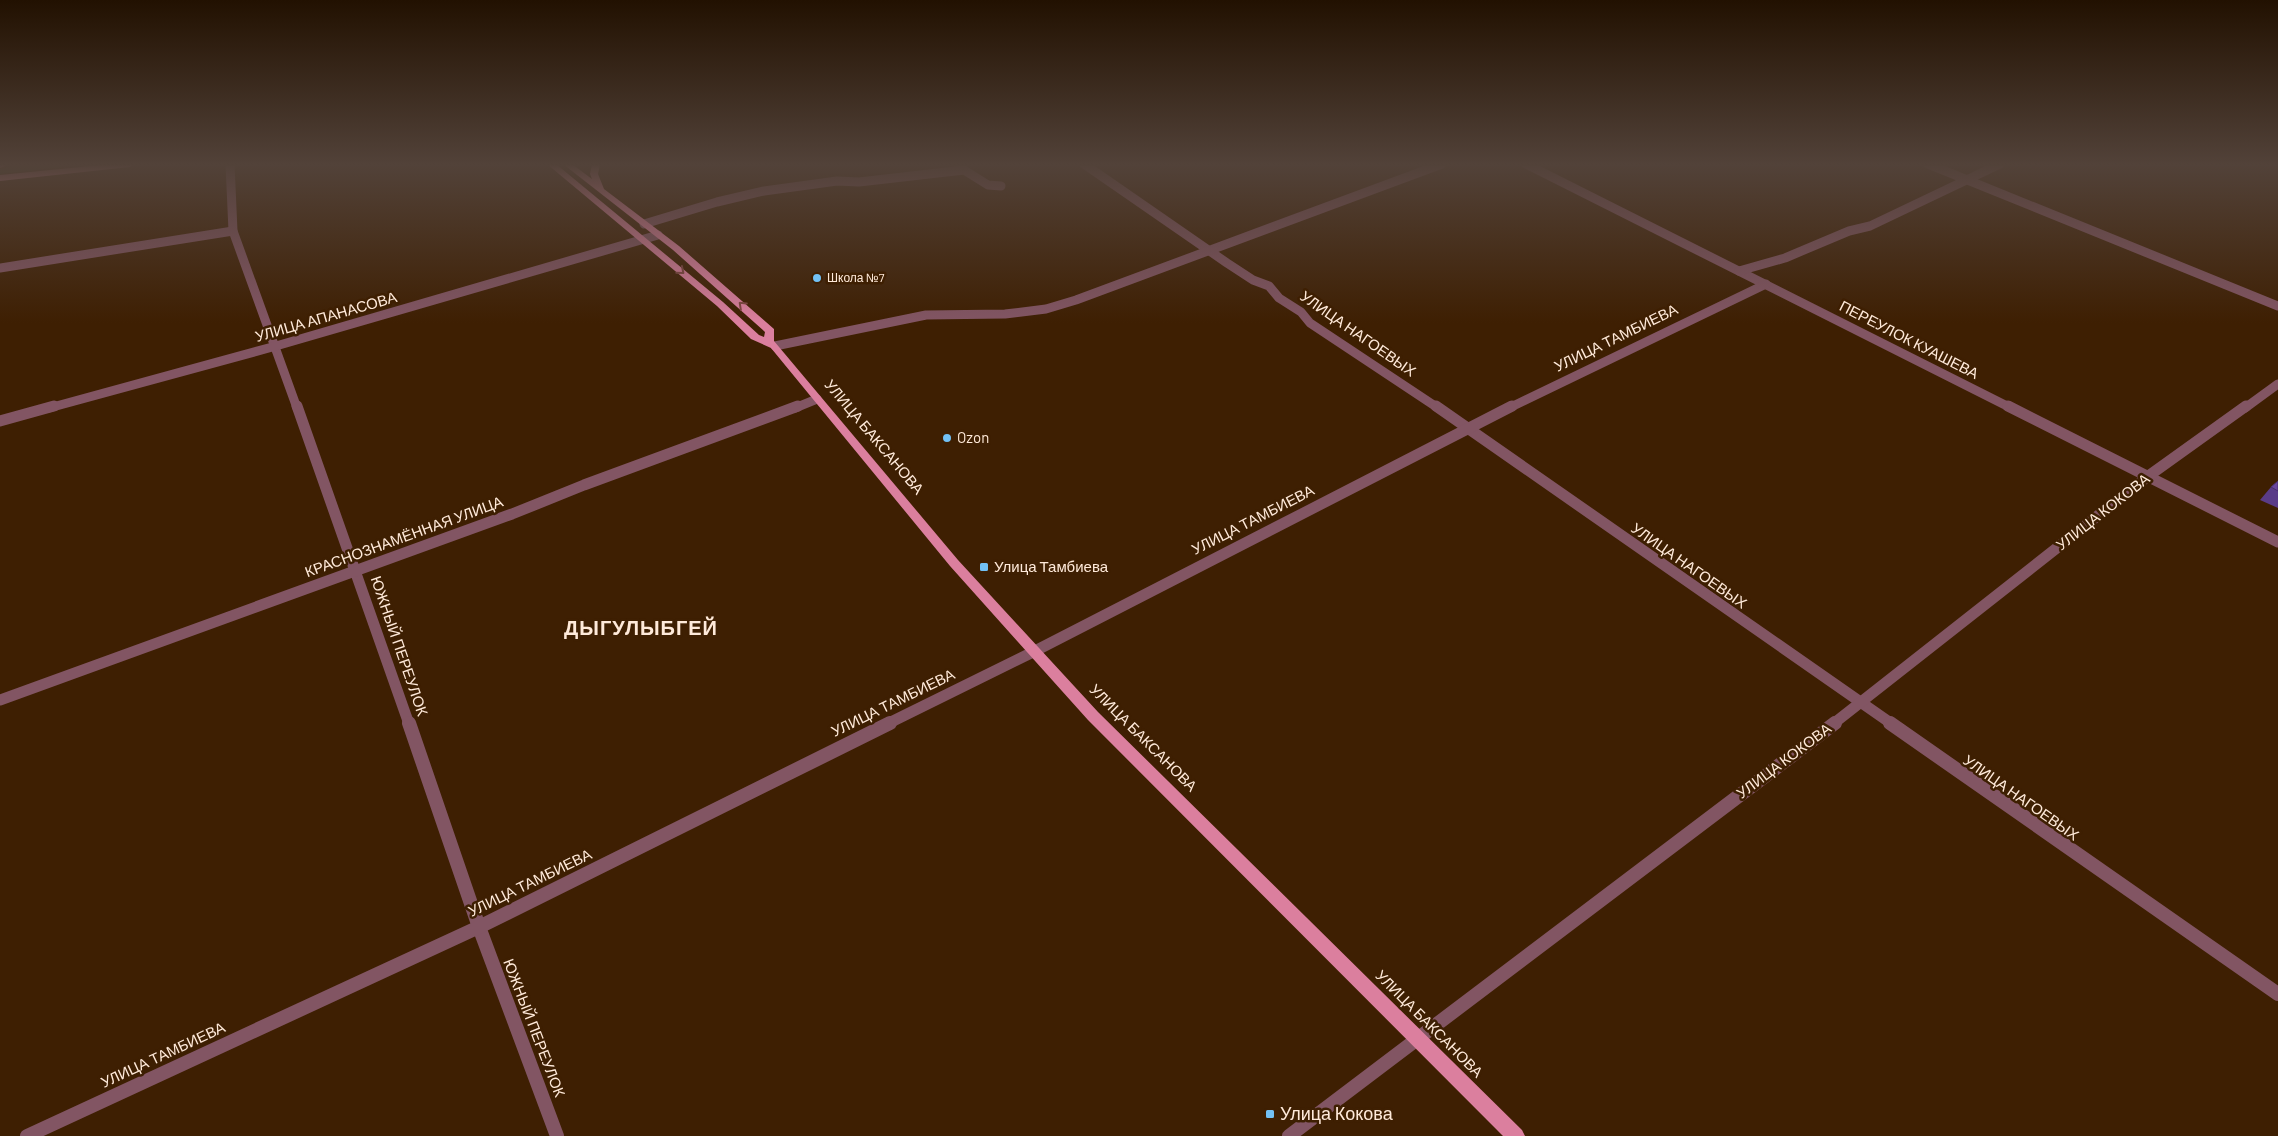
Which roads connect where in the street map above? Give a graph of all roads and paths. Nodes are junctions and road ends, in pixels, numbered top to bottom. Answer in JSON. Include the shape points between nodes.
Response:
{"nodes":[{"id":1,"x":232,"y":217,"type":"edge"},
{"id":2,"x":615,"y":217,"type":"edge"},
{"id":3,"x":635,"y":217,"type":"edge"},
{"id":4,"x":667,"y":217,"type":"edge"},
{"id":5,"x":1161,"y":217,"type":"edge"},
{"id":6,"x":1301,"y":217,"type":"edge"},
{"id":7,"x":1632,"y":217,"type":"edge"},
{"id":8,"x":1889,"y":217,"type":"edge"},
{"id":9,"x":2060,"y":217,"type":"edge"},
{"id":10,"x":644,"y":224,"type":"junction"},
{"id":11,"x":233,"y":231,"type":"junction"},
{"id":12,"x":658,"y":235,"type":"junction"},
{"id":13,"x":643,"y":240,"type":"junction"},
{"id":14,"x":1210,"y":251,"type":"junction"},
{"id":15,"x":0,"y":268,"type":"edge"},
{"id":16,"x":1739,"y":271,"type":"junction"},
{"id":17,"x":1766,"y":284,"type":"junction"},
{"id":18,"x":2278,"y":306,"type":"edge"},
{"id":19,"x":772,"y":344,"type":"junction"},
{"id":20,"x":276,"y":346,"type":"junction"},
{"id":21,"x":2278,"y":384,"type":"edge"},
{"id":22,"x":817,"y":399,"type":"junction"},
{"id":23,"x":0,"y":421,"type":"edge"},
{"id":24,"x":1467,"y":428,"type":"junction"},
{"id":25,"x":2147,"y":477,"type":"junction"},
{"id":26,"x":2278,"y":542,"type":"edge"},
{"id":27,"x":356,"y":570,"type":"junction"},
{"id":28,"x":1033,"y":652,"type":"junction"},
{"id":29,"x":0,"y":700,"type":"edge"},
{"id":30,"x":1860,"y":704,"type":"junction"},
{"id":31,"x":479,"y":927,"type":"junction"},
{"id":32,"x":2278,"y":994,"type":"edge"},
{"id":33,"x":1416,"y":1039,"type":"junction"},
{"id":34,"x":26,"y":1136,"type":"edge"},
{"id":35,"x":557,"y":1136,"type":"edge"},
{"id":36,"x":1289,"y":1136,"type":"edge"},
{"id":37,"x":1516,"y":1136,"type":"edge"}],
"edges":[{"from":1,"to":11,"type":"street","name":"ЮЖНЫЙ ПЕРЕУЛОК"},
{"from":2,"to":13,"type":"main road","name":"УЛИЦА БАКСАНОВА"},
{"from":3,"to":10,"type":"main road","name":"УЛИЦА БАКСАНОВА"},
{"from":4,"to":10,"type":"street"},
{"from":5,"to":14,"type":"street","name":"УЛИЦА НАГОЕВЫХ"},
{"from":6,"to":14,"type":"street"},
{"from":7,"to":16,"type":"street","name":"ПЕРЕУЛОК КУАШЕВА"},
{"from":8,"to":16,"type":"street","via":[[1785,258]]},
{"from":9,"to":18,"type":"street"},
{"from":10,"to":12,"type":"main road","name":"УЛИЦА БАКСАНОВА"},
{"from":11,"to":15,"type":"street"},
{"from":11,"to":20,"type":"street","name":"ЮЖНЫЙ ПЕРЕУЛОК"},
{"from":12,"to":13,"type":"street","name":"УЛИЦА АПАНАСОВА"},
{"from":19,"to":12,"type":"main road","name":"УЛИЦА БАКСАНОВА","one_way":true,"via":[[770,331]]},
{"from":13,"to":19,"type":"main road","name":"УЛИЦА БАКСАНОВА","one_way":true,"via":[[755,337]]},
{"from":13,"to":20,"type":"street","name":"УЛИЦА АПАНАСОВА"},
{"from":14,"to":19,"type":"street","via":[[1046,309],[1005,314],[926,315]]},
{"from":14,"to":24,"type":"street","name":"УЛИЦА НАГОЕВЫХ","via":[[1253,280],[1268,286],[1310,323]]},
{"from":16,"to":17,"type":"street","name":"ПЕРЕУЛОК КУАШЕВА"},
{"from":17,"to":24,"type":"street","name":"УЛИЦА ТАМБИЕВА"},
{"from":17,"to":25,"type":"street","name":"ПЕРЕУЛОК КУАШЕВА"},
{"from":19,"to":22,"type":"main road","name":"УЛИЦА БАКСАНОВА"},
{"from":20,"to":23,"type":"street","name":"УЛИЦА АПАНАСОВА"},
{"from":20,"to":27,"type":"street","name":"ЮЖНЫЙ ПЕРЕУЛОК"},
{"from":21,"to":25,"type":"street","name":"УЛИЦА КОКОВА"},
{"from":22,"to":27,"type":"street","name":"КРАСНОЗНАМЁННАЯ УЛИЦА"},
{"from":22,"to":28,"type":"main road","name":"УЛИЦА БАКСАНОВА"},
{"from":24,"to":28,"type":"street","name":"УЛИЦА ТАМБИЕВА"},
{"from":24,"to":30,"type":"street","name":"УЛИЦА НАГОЕВЫХ"},
{"from":25,"to":26,"type":"street","name":"ПЕРЕУЛОК КУАШЕВА"},
{"from":25,"to":30,"type":"street","name":"УЛИЦА КОКОВА"},
{"from":27,"to":29,"type":"street","name":"КРАСНОЗНАМЁННАЯ УЛИЦА"},
{"from":27,"to":31,"type":"street","name":"ЮЖНЫЙ ПЕРЕУЛОК"},
{"from":28,"to":31,"type":"street","name":"УЛИЦА ТАМБИЕВА"},
{"from":28,"to":33,"type":"main road","name":"УЛИЦА БАКСАНОВА"},
{"from":30,"to":32,"type":"street","name":"УЛИЦА НАГОЕВЫХ"},
{"from":30,"to":33,"type":"street","name":"УЛИЦА КОКОВА"},
{"from":31,"to":34,"type":"street","name":"УЛИЦА ТАМБИЕВА"},
{"from":31,"to":35,"type":"street","name":"ЮЖНЫЙ ПЕРЕУЛОК"},
{"from":33,"to":36,"type":"street","name":"УЛИЦА КОКОВА"},
{"from":33,"to":37,"type":"main road","name":"УЛИЦА БАКСАНОВА"}]}
